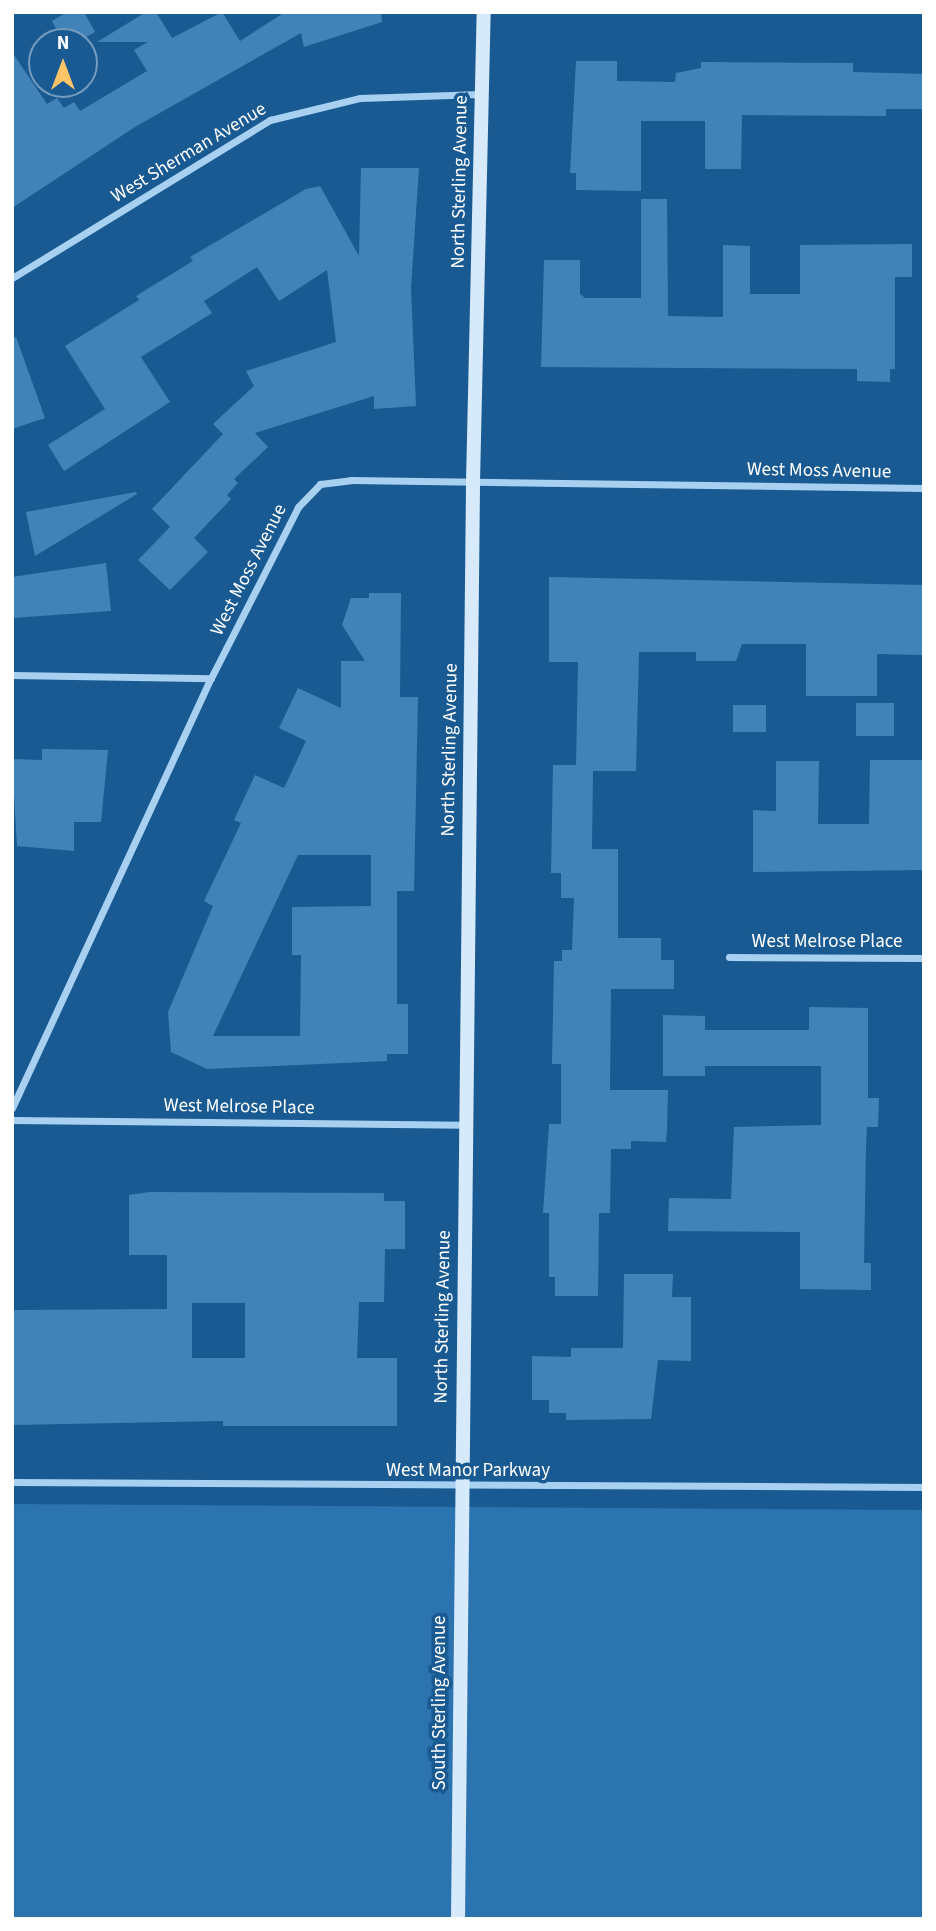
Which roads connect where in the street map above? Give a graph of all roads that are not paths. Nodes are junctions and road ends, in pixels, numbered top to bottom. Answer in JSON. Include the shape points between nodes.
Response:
{"nodes":[{"id":1,"x":484,"y":12,"type":"edge"},
{"id":2,"x":481,"y":94,"type":"junction"},
{"id":3,"x":12,"y":278,"type":"edge"},
{"id":4,"x":473,"y":482,"type":"junction"},
{"id":5,"x":924,"y":488,"type":"edge"},
{"id":6,"x":12,"y":675,"type":"edge"},
{"id":7,"x":211,"y":678,"type":"junction"},
{"id":8,"x":729,"y":957,"type":"dead end"},
{"id":9,"x":924,"y":958,"type":"edge"},
{"id":10,"x":12,"y":1108,"type":"edge"},
{"id":11,"x":12,"y":1120,"type":"edge"},
{"id":12,"x":464,"y":1125,"type":"junction"},
{"id":13,"x":12,"y":1482,"type":"edge"},
{"id":14,"x":924,"y":1487,"type":"edge"},
{"id":15,"x":460,"y":1488,"type":"junction"},
{"id":16,"x":458,"y":1919,"type":"edge"}],
"edges":[{"from":1,"to":2,"type":"street","name":"North Sterling Avenue"},
{"from":2,"to":3,"type":"street","name":"West Sherman Avenue","via":[[360,98],[270,120]]},
{"from":2,"to":4,"type":"street","name":"North Sterling Avenue"},
{"from":4,"to":5,"type":"street","name":"West Moss Avenue"},
{"from":4,"to":7,"type":"street","name":"West Moss Avenue","via":[[320,484],[298,507]]},
{"from":4,"to":12,"type":"street","name":"North Sterling Avenue"},
{"from":6,"to":7,"type":"street"},
{"from":7,"to":10,"type":"street","name":"West Moss Avenue"},
{"from":8,"to":9,"type":"street","name":"West Melrose Place"},
{"from":11,"to":12,"type":"street","name":"West Melrose Place"},
{"from":12,"to":15,"type":"street","name":"North Sterling Avenue"},
{"from":13,"to":15,"type":"street","name":"West Manor Parkway"},
{"from":14,"to":15,"type":"street","name":"West Manor Parkway"},
{"from":15,"to":16,"type":"street","name":"South Sterling Avenue"}]}
